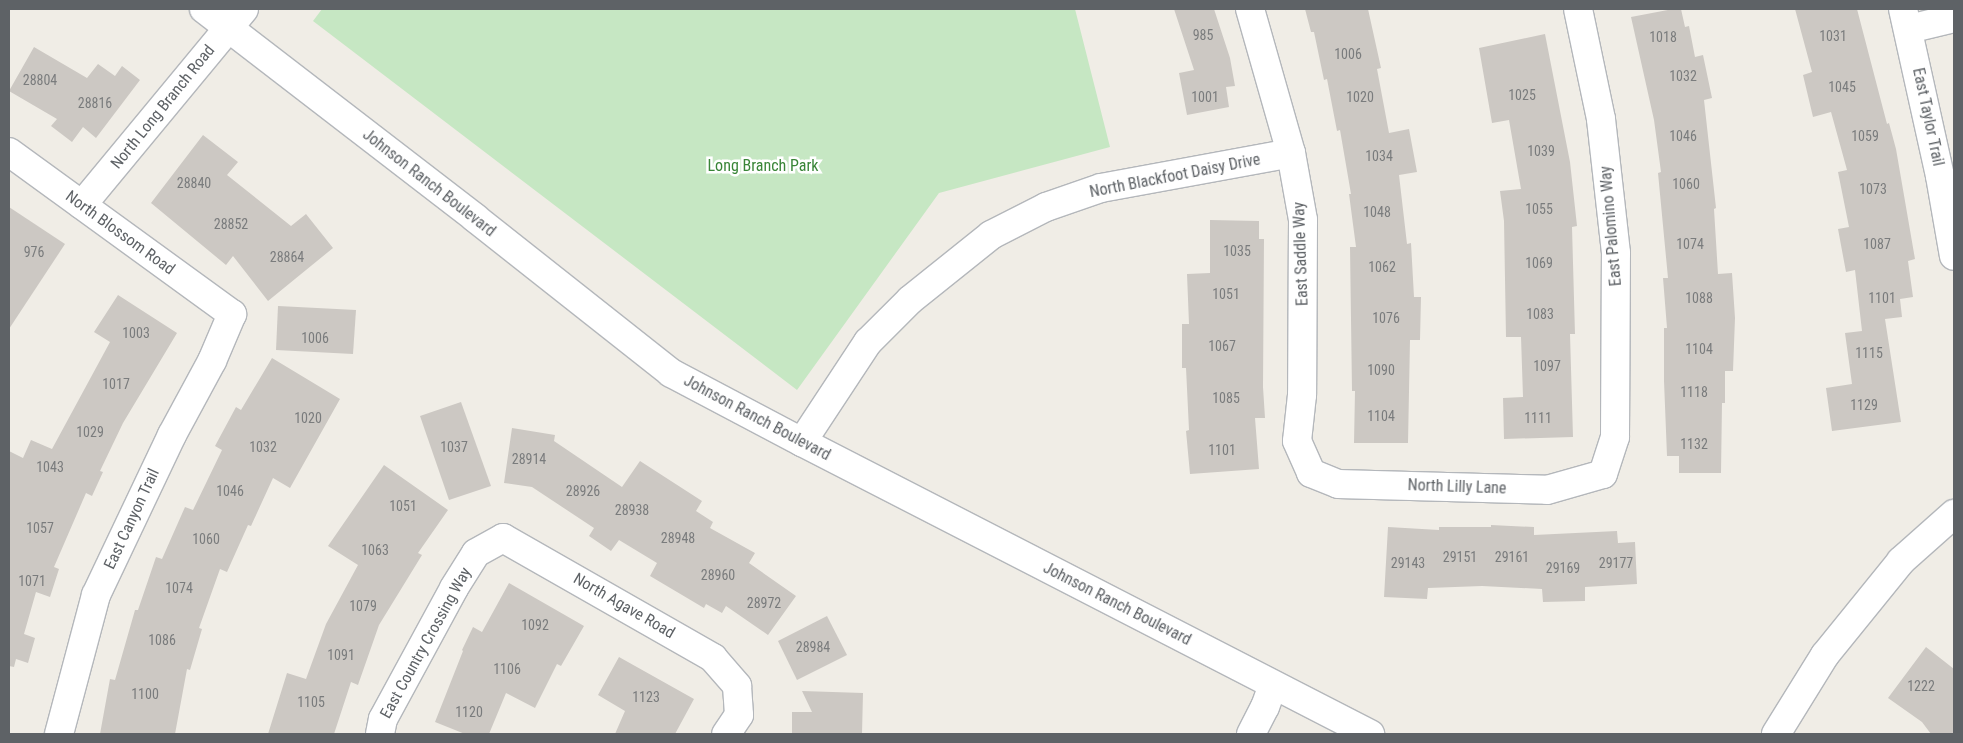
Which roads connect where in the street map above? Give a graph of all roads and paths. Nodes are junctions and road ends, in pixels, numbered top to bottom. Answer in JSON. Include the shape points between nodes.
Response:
{"nodes":[{"id":1,"x":204,"y":9,"type":"edge"},
{"id":2,"x":1250,"y":9,"type":"edge"},
{"id":3,"x":1578,"y":9,"type":"edge"},
{"id":4,"x":236,"y":18,"type":"edge"},
{"id":5,"x":1954,"y":18,"type":"edge"},
{"id":6,"x":1906,"y":19,"type":"edge"},
{"id":7,"x":9,"y":152,"type":"edge"},
{"id":8,"x":1291,"y":153,"type":"junction"},
{"id":9,"x":82,"y":205,"type":"junction"},
{"id":10,"x":1954,"y":256,"type":"edge"},
{"id":11,"x":232,"y":314,"type":"joint"},
{"id":12,"x":802,"y":442,"type":"junction"},
{"id":13,"x":1311,"y":473,"type":"joint"},
{"id":14,"x":1603,"y":474,"type":"joint"},
{"id":15,"x":1954,"y":514,"type":"edge"},
{"id":16,"x":503,"y":538,"type":"joint"},
{"id":17,"x":1273,"y":685,"type":"junction"},
{"id":18,"x":59,"y":734,"type":"edge"},
{"id":19,"x":380,"y":734,"type":"edge"},
{"id":20,"x":726,"y":734,"type":"edge"},
{"id":21,"x":1251,"y":734,"type":"edge"},
{"id":22,"x":1370,"y":734,"type":"edge"},
{"id":23,"x":1776,"y":734,"type":"edge"}],
"edges":[{"from":1,"to":4,"type":"street","name":"Johnson Ranch Boulevard"},
{"from":2,"to":8,"type":"street","name":"East Saddle Way"},
{"from":3,"to":14,"type":"street","name":"East Palomino Way","via":[[1601,120],[1616,253],[1615,437]]},
{"from":4,"to":9,"type":"street","name":"North Long Branch Road"},
{"from":4,"to":12,"type":"street","name":"Johnson Ranch Boulevard","via":[[468,212],[671,373]]},
{"from":5,"to":6,"type":"street"},
{"from":6,"to":10,"type":"street","name":"East Taylor Trail"},
{"from":7,"to":9,"type":"street","name":"North Blossom Road"},
{"from":8,"to":12,"type":"street","name":"North Blackfoot Daisy Drive","via":[[1101,188],[1046,207],[991,235],[910,300],[868,342]]},
{"from":8,"to":13,"type":"street","name":"East Saddle Way","via":[[1303,220],[1302,395],[1298,442]]},
{"from":9,"to":11,"type":"street","name":"North Blossom Road"},
{"from":11,"to":18,"type":"street","name":"East Canyon Trail","via":[[96,595]]},
{"from":12,"to":17,"type":"street","name":"Johnson Ranch Boulevard"},
{"from":13,"to":14,"type":"street","name":"North Lilly Lane","via":[[1338,484],[1546,490]]},
{"from":15,"to":23,"type":"street","via":[[1901,561],[1831,648]]},
{"from":16,"to":19,"type":"street","name":"East Country Crossing Way","via":[[476,553],[454,588],[383,719]]},
{"from":16,"to":20,"type":"street","name":"North Agave Road","via":[[713,658],[737,686],[738,715]]},
{"from":17,"to":21,"type":"street"},
{"from":17,"to":22,"type":"street","name":"Johnson Ranch Boulevard"}]}
